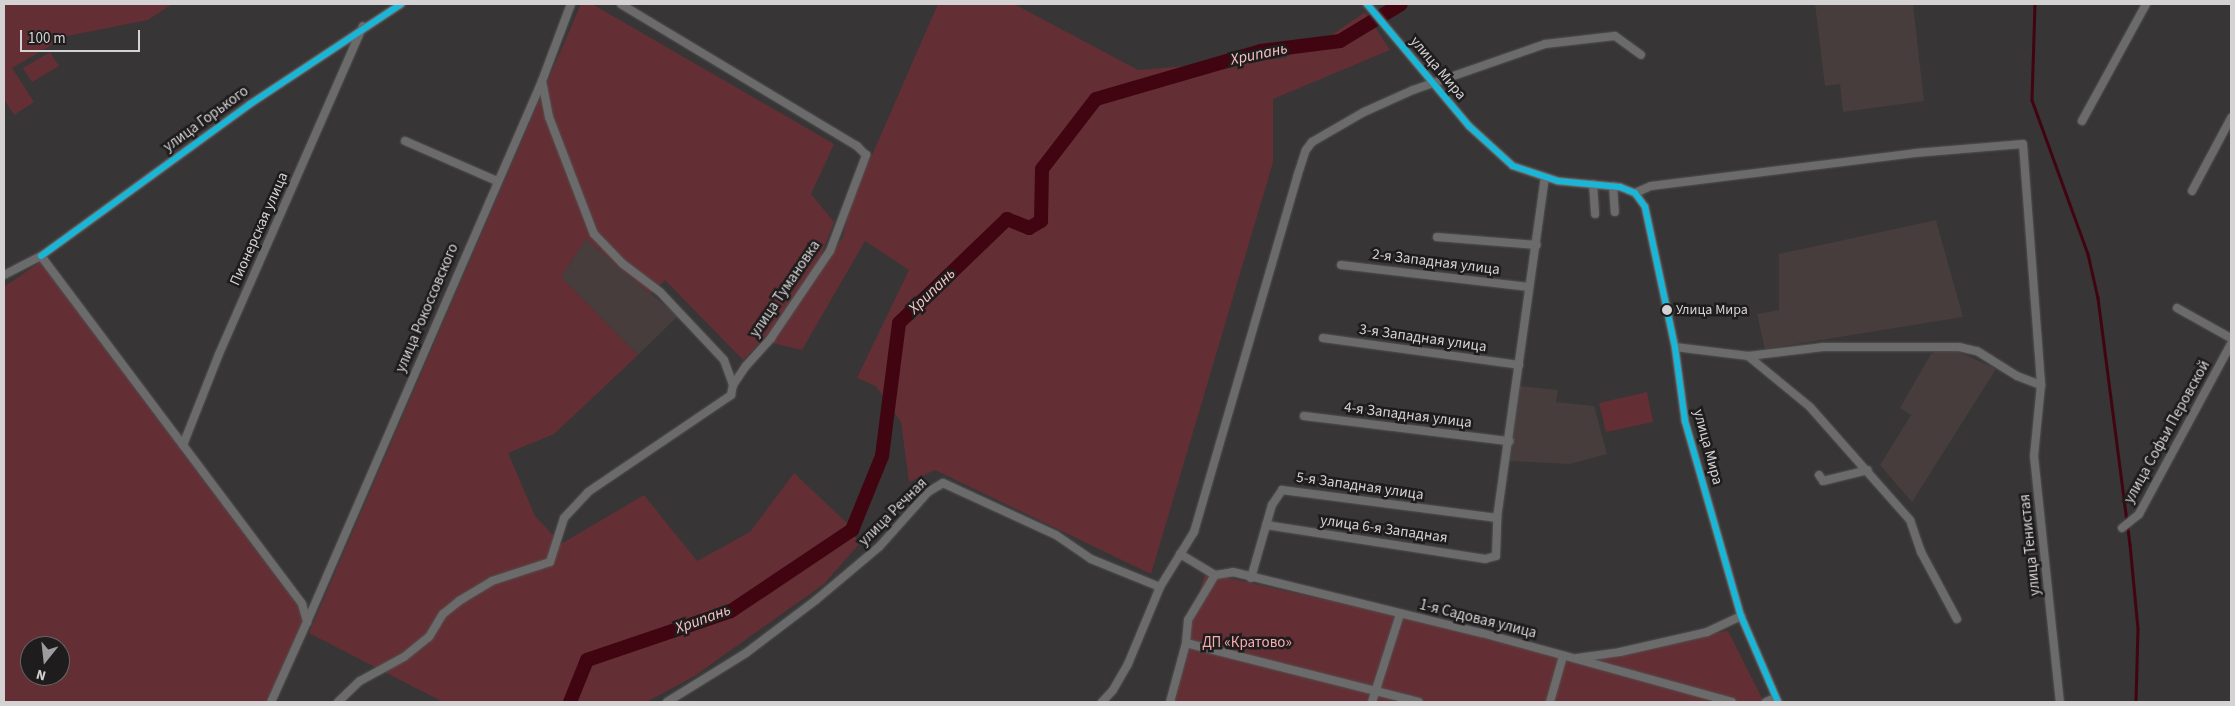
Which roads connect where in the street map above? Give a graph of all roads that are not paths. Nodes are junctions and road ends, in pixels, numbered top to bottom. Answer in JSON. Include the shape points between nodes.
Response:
{"nodes":[{"id":1,"x":401,"y":4,"type":"edge"},
{"id":2,"x":571,"y":4,"type":"edge"},
{"id":3,"x":621,"y":4,"type":"edge"},
{"id":4,"x":1368,"y":4,"type":"edge"},
{"id":5,"x":2146,"y":4,"type":"edge"},
{"id":6,"x":364,"y":26,"type":"junction"},
{"id":7,"x":1641,"y":56,"type":"dead end"},
{"id":8,"x":542,"y":81,"type":"junction"},
{"id":9,"x":1432,"y":84,"type":"junction"},
{"id":10,"x":2231,"y":118,"type":"edge"},
{"id":11,"x":2082,"y":121,"type":"dead end"},
{"id":12,"x":405,"y":141,"type":"dead end"},
{"id":13,"x":1545,"y":178,"type":"junction"},
{"id":14,"x":497,"y":182,"type":"junction"},
{"id":15,"x":1593,"y":184,"type":"junction"},
{"id":16,"x":1613,"y":186,"type":"junction"},
{"id":17,"x":2192,"y":191,"type":"dead end"},
{"id":18,"x":1635,"y":193,"type":"junction"},
{"id":19,"x":1615,"y":212,"type":"dead end"},
{"id":20,"x":1595,"y":214,"type":"dead end"},
{"id":21,"x":1437,"y":237,"type":"dead end"},
{"id":22,"x":1537,"y":246,"type":"junction"},
{"id":23,"x":41,"y":256,"type":"junction"},
{"id":24,"x":1341,"y":265,"type":"dead end"},
{"id":25,"x":4,"y":275,"type":"edge"},
{"id":26,"x":1529,"y":287,"type":"junction"},
{"id":27,"x":2177,"y":308,"type":"dead end"},
{"id":28,"x":1324,"y":338,"type":"dead end"},
{"id":29,"x":2231,"y":338,"type":"edge"},
{"id":30,"x":2231,"y":344,"type":"edge"},
{"id":31,"x":1675,"y":347,"type":"junction"},
{"id":32,"x":1748,"y":356,"type":"junction"},
{"id":33,"x":1519,"y":365,"type":"junction"},
{"id":34,"x":733,"y":385,"type":"junction"},
{"id":35,"x":2041,"y":385,"type":"junction"},
{"id":36,"x":1304,"y":416,"type":"dead end"},
{"id":37,"x":1509,"y":442,"type":"junction"},
{"id":38,"x":182,"y":445,"type":"junction"},
{"id":39,"x":1869,"y":472,"type":"junction"},
{"id":40,"x":1818,"y":475,"type":"dead end"},
{"id":41,"x":1498,"y":518,"type":"junction"},
{"id":42,"x":1266,"y":525,"type":"junction"},
{"id":43,"x":2122,"y":528,"type":"dead end"},
{"id":44,"x":1180,"y":554,"type":"junction"},
{"id":45,"x":1215,"y":575,"type":"junction"},
{"id":46,"x":1252,"y":578,"type":"junction"},
{"id":47,"x":1160,"y":587,"type":"junction"},
{"id":48,"x":1400,"y":614,"type":"junction"},
{"id":49,"x":1741,"y":616,"type":"junction"},
{"id":50,"x":1958,"y":619,"type":"dead end"},
{"id":51,"x":307,"y":622,"type":"junction"},
{"id":52,"x":1186,"y":643,"type":"junction"},
{"id":53,"x":1563,"y":656,"type":"junction"},
{"id":54,"x":1573,"y":658,"type":"junction"},
{"id":55,"x":1375,"y":692,"type":"junction"},
{"id":56,"x":1776,"y":700,"type":"edge"},
{"id":57,"x":271,"y":702,"type":"edge"},
{"id":58,"x":338,"y":702,"type":"edge"},
{"id":59,"x":667,"y":702,"type":"edge"},
{"id":60,"x":1102,"y":702,"type":"edge"},
{"id":61,"x":1170,"y":702,"type":"edge"},
{"id":62,"x":1372,"y":702,"type":"edge"},
{"id":63,"x":1419,"y":702,"type":"edge"},
{"id":64,"x":1550,"y":702,"type":"edge"},
{"id":65,"x":1732,"y":702,"type":"edge"},
{"id":66,"x":1766,"y":702,"type":"edge"},
{"id":67,"x":2060,"y":702,"type":"edge"}],
"edges":[{"from":1,"to":6,"type":"street","name":"улица Горького"},
{"from":2,"to":8,"type":"street","name":"улица Рокоссовского"},
{"from":3,"to":34,"type":"street","name":"улица Тумановка","via":[[857,146],[866,155],[830,251],[771,338]]},
{"from":4,"to":9,"type":"street","name":"улица Мира"},
{"from":5,"to":11,"type":"street"},
{"from":6,"to":23,"type":"street","name":"улица Горького"},
{"from":6,"to":38,"type":"street","name":"Пионерская улица"},
{"from":7,"to":9,"type":"street","via":[[1615,36],[1584,38],[1508,54]]},
{"from":8,"to":14,"type":"street","name":"улица Рокоссовского"},
{"from":8,"to":34,"type":"street","via":[[549,117],[594,234],[623,264],[660,292],[724,360]]},
{"from":9,"to":13,"type":"street","name":"улица Мира","via":[[1481,139],[1513,166]]},
{"from":9,"to":44,"type":"street","via":[[1364,112],[1328,131],[1306,150],[1194,532]]},
{"from":10,"to":17,"type":"street"},
{"from":12,"to":14,"type":"street"},
{"from":13,"to":15,"type":"street","name":"улица Мира"},
{"from":13,"to":22,"type":"street"},
{"from":14,"to":51,"type":"street","name":"улица Рокоссовского"},
{"from":15,"to":16,"type":"street","name":"улица Мира"},
{"from":15,"to":20,"type":"street"},
{"from":16,"to":18,"type":"street","name":"улица Мира"},
{"from":16,"to":19,"type":"street"},
{"from":18,"to":31,"type":"street","name":"улица Мира","via":[[1650,217]]},
{"from":18,"to":35,"type":"street","name":"улица Тенистая","via":[[1651,186],[2023,144]]},
{"from":21,"to":22,"type":"street"},
{"from":22,"to":26,"type":"street"},
{"from":23,"to":25,"type":"street","name":"улица Горького"},
{"from":23,"to":38,"type":"street"},
{"from":24,"to":26,"type":"street","name":"2-я Западная улица"},
{"from":26,"to":33,"type":"street"},
{"from":27,"to":29,"type":"street"},
{"from":28,"to":33,"type":"street","name":"3-я Западная улица"},
{"from":30,"to":43,"type":"street","name":"улица Софьи Перовской","via":[[2139,514]]},
{"from":31,"to":32,"type":"street"},
{"from":31,"to":49,"type":"street","name":"улица Мира","via":[[1685,421]]},
{"from":32,"to":35,"type":"street","via":[[1823,347],[1959,347],[1977,352],[2017,376]]},
{"from":32,"to":39,"type":"street","via":[[1810,407]]},
{"from":33,"to":37,"type":"street"},
{"from":34,"to":58,"type":"street","name":"улица Тумановка","via":[[731,395],[588,492],[564,518],[550,562],[492,581],[459,600],[443,614],[429,637],[404,657],[360,681]]},
{"from":35,"to":67,"type":"street","name":"улица Тенистая","via":[[2034,456]]},
{"from":36,"to":37,"type":"street","name":"4-я Западная улица"},
{"from":37,"to":41,"type":"street"},
{"from":38,"to":51,"type":"street","via":[[302,604]]},
{"from":39,"to":40,"type":"street","via":[[1823,481]]},
{"from":39,"to":50,"type":"street","via":[[1910,520],[1921,552]]},
{"from":41,"to":42,"type":"street","name":"5-я Западная улица","via":[[1286,490],[1274,498]]},
{"from":41,"to":42,"type":"street","name":"улица 6-я Западная","via":[[1496,556],[1485,559]]},
{"from":42,"to":46,"type":"street","name":"5-я Западная улица"},
{"from":44,"to":45,"type":"street"},
{"from":44,"to":47,"type":"street"},
{"from":45,"to":46,"type":"street","name":"1-я Садовая улица","via":[[1232,572]]},
{"from":45,"to":52,"type":"street","via":[[1188,620]]},
{"from":46,"to":48,"type":"street","name":"1-я Садовая улица"},
{"from":47,"to":59,"type":"street","name":"улица Речная","via":[[1091,559],[1056,535],[943,483],[928,492],[879,547],[816,600],[746,653]]},
{"from":47,"to":60,"type":"street","via":[[1128,664]]},
{"from":48,"to":53,"type":"street","name":"1-я Садовая улица"},
{"from":48,"to":55,"type":"street"},
{"from":49,"to":54,"type":"street","via":[[1707,632],[1620,652]]},
{"from":49,"to":56,"type":"street","name":"улица Мира"},
{"from":51,"to":57,"type":"street","name":"улица Рокоссовского"},
{"from":52,"to":55,"type":"street"},
{"from":52,"to":61,"type":"street"},
{"from":53,"to":54,"type":"street","name":"1-я Садовая улица"},
{"from":53,"to":64,"type":"street"},
{"from":54,"to":65,"type":"street","name":"1-я Садовая улица"},
{"from":55,"to":62,"type":"street"},
{"from":55,"to":63,"type":"street"},
{"from":56,"to":66,"type":"street"}]}
